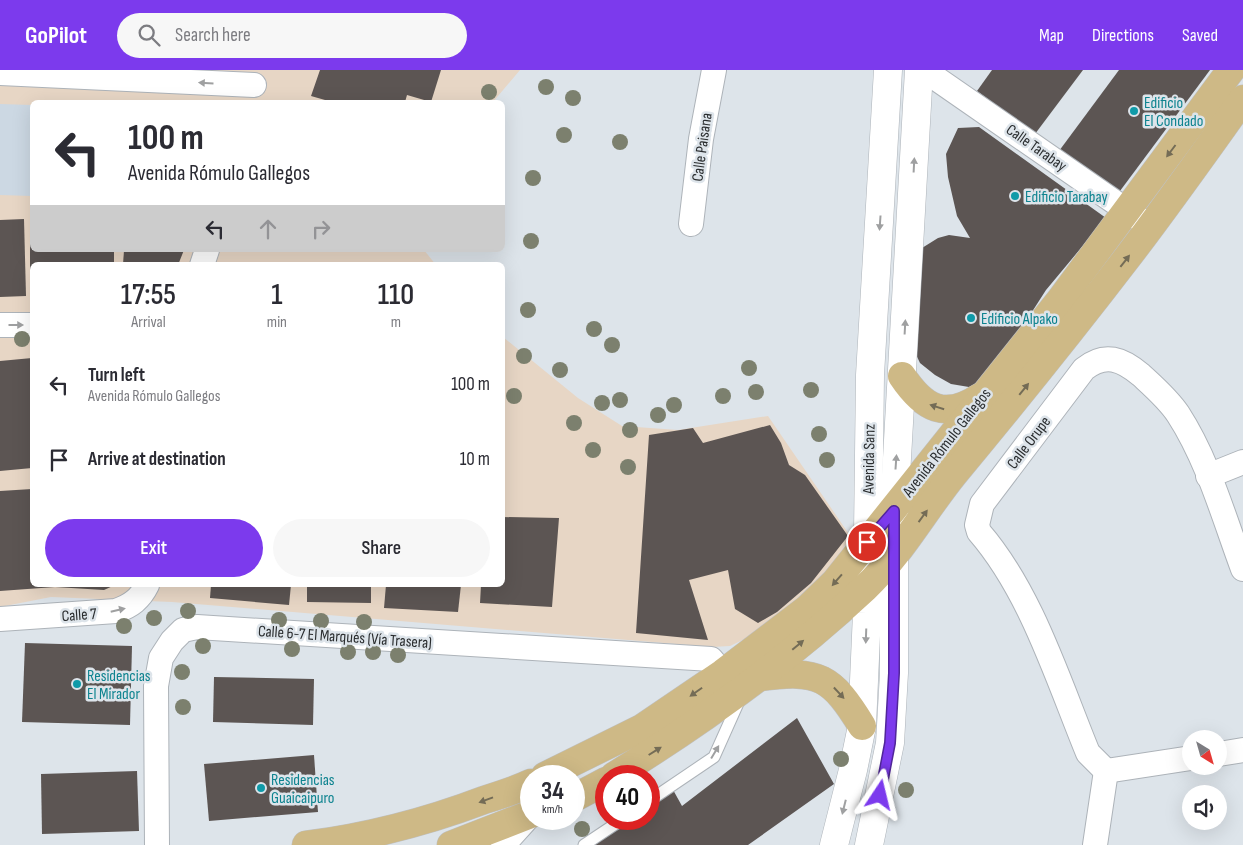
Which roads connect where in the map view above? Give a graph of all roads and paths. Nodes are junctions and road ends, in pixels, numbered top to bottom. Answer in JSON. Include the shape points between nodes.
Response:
{"nodes":[{"id":1,"x":714,"y":70,"type":"edge"},
{"id":2,"x":888,"y":70,"type":"edge"},
{"id":3,"x":919,"y":70,"type":"edge"},
{"id":4,"x":924,"y":70,"type":"edge"},
{"id":5,"x":1231,"y":70,"type":"edge"},
{"id":6,"x":0,"y":73,"type":"edge"},
{"id":7,"x":255,"y":86,"type":"edge"},
{"id":8,"x":1243,"y":98,"type":"edge"},
{"id":9,"x":1127,"y":210,"type":"junction"},
{"id":10,"x":690,"y":224,"type":"dead end"},
{"id":11,"x":1150,"y":227,"type":"junction"},
{"id":12,"x":30,"y":325,"type":"edge"},
{"id":13,"x":0,"y":326,"type":"edge"},
{"id":14,"x":902,"y":376,"type":"junction"},
{"id":15,"x":981,"y":396,"type":"junction"},
{"id":16,"x":1243,"y":462,"type":"edge"},
{"id":17,"x":1208,"y":476,"type":"junction"},
{"id":18,"x":894,"y":511,"type":"junction"},
{"id":19,"x":867,"y":542,"type":"junction"},
{"id":20,"x":894,"y":556,"type":"junction"},
{"id":21,"x":1243,"y":569,"type":"edge"},
{"id":22,"x":146,"y":587,"type":"edge"},
{"id":23,"x":866,"y":587,"type":"junction"},
{"id":24,"x":0,"y":619,"type":"edge"},
{"id":25,"x":723,"y":673,"type":"junction"},
{"id":26,"x":752,"y":683,"type":"junction"},
{"id":27,"x":862,"y":726,"type":"junction"},
{"id":28,"x":1243,"y":750,"type":"edge"},
{"id":29,"x":1228,"y":752,"type":"edge"},
{"id":30,"x":1182,"y":759,"type":"edge"},
{"id":31,"x":567,"y":765,"type":"edge"},
{"id":32,"x":632,"y":765,"type":"edge"},
{"id":33,"x":1106,"y":771,"type":"junction"},
{"id":34,"x":520,"y":787,"type":"edge"},
{"id":35,"x":660,"y":794,"type":"edge"},
{"id":36,"x":520,"y":818,"type":"edge"},
{"id":37,"x":520,"y":826,"type":"edge"},
{"id":38,"x":606,"y":830,"type":"edge"},
{"id":39,"x":157,"y":845,"type":"edge"},
{"id":40,"x":306,"y":845,"type":"edge"},
{"id":41,"x":451,"y":845,"type":"edge"},
{"id":42,"x":503,"y":845,"type":"edge"},
{"id":43,"x":584,"y":845,"type":"edge"},
{"id":44,"x":834,"y":845,"type":"edge"},
{"id":45,"x":870,"y":845,"type":"edge"},
{"id":46,"x":1095,"y":845,"type":"edge"}],
"edges":[{"from":1,"to":10,"type":"street","name":"Calle Paisana"},
{"from":2,"to":19,"type":"street","name":"Avenida Sanz","one_way":true,"via":[[870,375]]},
{"from":14,"to":3,"type":"street","name":"Avenida Sanz","one_way":true},
{"from":4,"to":9,"type":"street","name":"Calle Tarabay"},
{"from":5,"to":9,"type":"main road","name":"Avenida Rómulo Gallegos","one_way":true},
{"from":7,"to":6,"type":"street","one_way":true},
{"from":8,"to":11,"type":"main road","name":"Avenida Rómulo Gallegos"},
{"from":9,"to":11,"type":"street","name":"Calle Tarabay"},
{"from":9,"to":15,"type":"main road","name":"Avenida Rómulo Gallegos","via":[[1061,299]]},
{"from":20,"to":11,"type":"main road","name":"Avenida Rómulo Gallegos","one_way":true,"via":[[944,486],[1064,340]]},
{"from":13,"to":12,"type":"street","one_way":true},
{"from":15,"to":14,"type":"main road","one_way":true,"via":[[966,406],[941,410],[930,406]]},
{"from":18,"to":14,"type":"street","name":"Avenida Sanz","one_way":true},
{"from":15,"to":18,"type":"main road","name":"Avenida Rómulo Gallegos"},
{"from":16,"to":17,"type":"street"},
{"from":17,"to":21,"type":"street","name":"Calle Orupe"},
{"from":17,"to":33,"type":"street","name":"Calle Orupe","via":[[1189,432],[1162,395],[1132,367],[1107,358],[1084,369],[978,510],[979,532],[1010,573],[1088,752]]},
{"from":18,"to":19,"type":"main road","name":"Avenida Rómulo Gallegos"},
{"from":18,"to":20,"type":"street","name":"Avenida Sanz"},
{"from":19,"to":23,"type":"street","name":"Avenida Sanz"},
{"from":19,"to":25,"type":"main road","name":"Avenida Rómulo Gallegos","one_way":true,"via":[[835,582],[807,609]]},
{"from":20,"to":23,"type":"main road","name":"Avenida Rómulo Gallegos"},
{"from":20,"to":45,"type":"street","name":"Avenida Sanz","via":[[894,673],[890,743]]},
{"from":24,"to":22,"type":"street","name":"Calle 7","one_way":true,"via":[[116,611],[128,607]]},
{"from":26,"to":23,"type":"main road","name":"Avenida Rómulo Gallegos","one_way":true},
{"from":23,"to":27,"type":"street","name":"Avenida Sanz","one_way":true},
{"from":25,"to":31,"type":"main road","name":"Avenida Rómulo Gallegos","one_way":true,"via":[[642,728]]},
{"from":25,"to":39,"type":"street","name":"Calle 6-7 El Marqués (Vía Trasera)","via":[[711,659],[197,627],[183,630],[161,658],[156,686]]},
{"from":26,"to":27,"type":"main road","one_way":true,"via":[[786,673],[818,677],[840,693]]},
{"from":32,"to":26,"type":"main road","name":"Avenida Rómulo Gallegos","one_way":true},
{"from":35,"to":26,"type":"lane","one_way":true,"via":[[714,757]]},
{"from":27,"to":44,"type":"street","name":"Avenida Sanz","one_way":true},
{"from":28,"to":29,"type":"street"},
{"from":30,"to":33,"type":"street"},
{"from":33,"to":46,"type":"street"},
{"from":34,"to":40,"type":"main road","one_way":true,"via":[[392,830],[350,840]]},
{"from":36,"to":41,"type":"main road"},
{"from":37,"to":42,"type":"street"},
{"from":38,"to":43,"type":"lane"}]}
